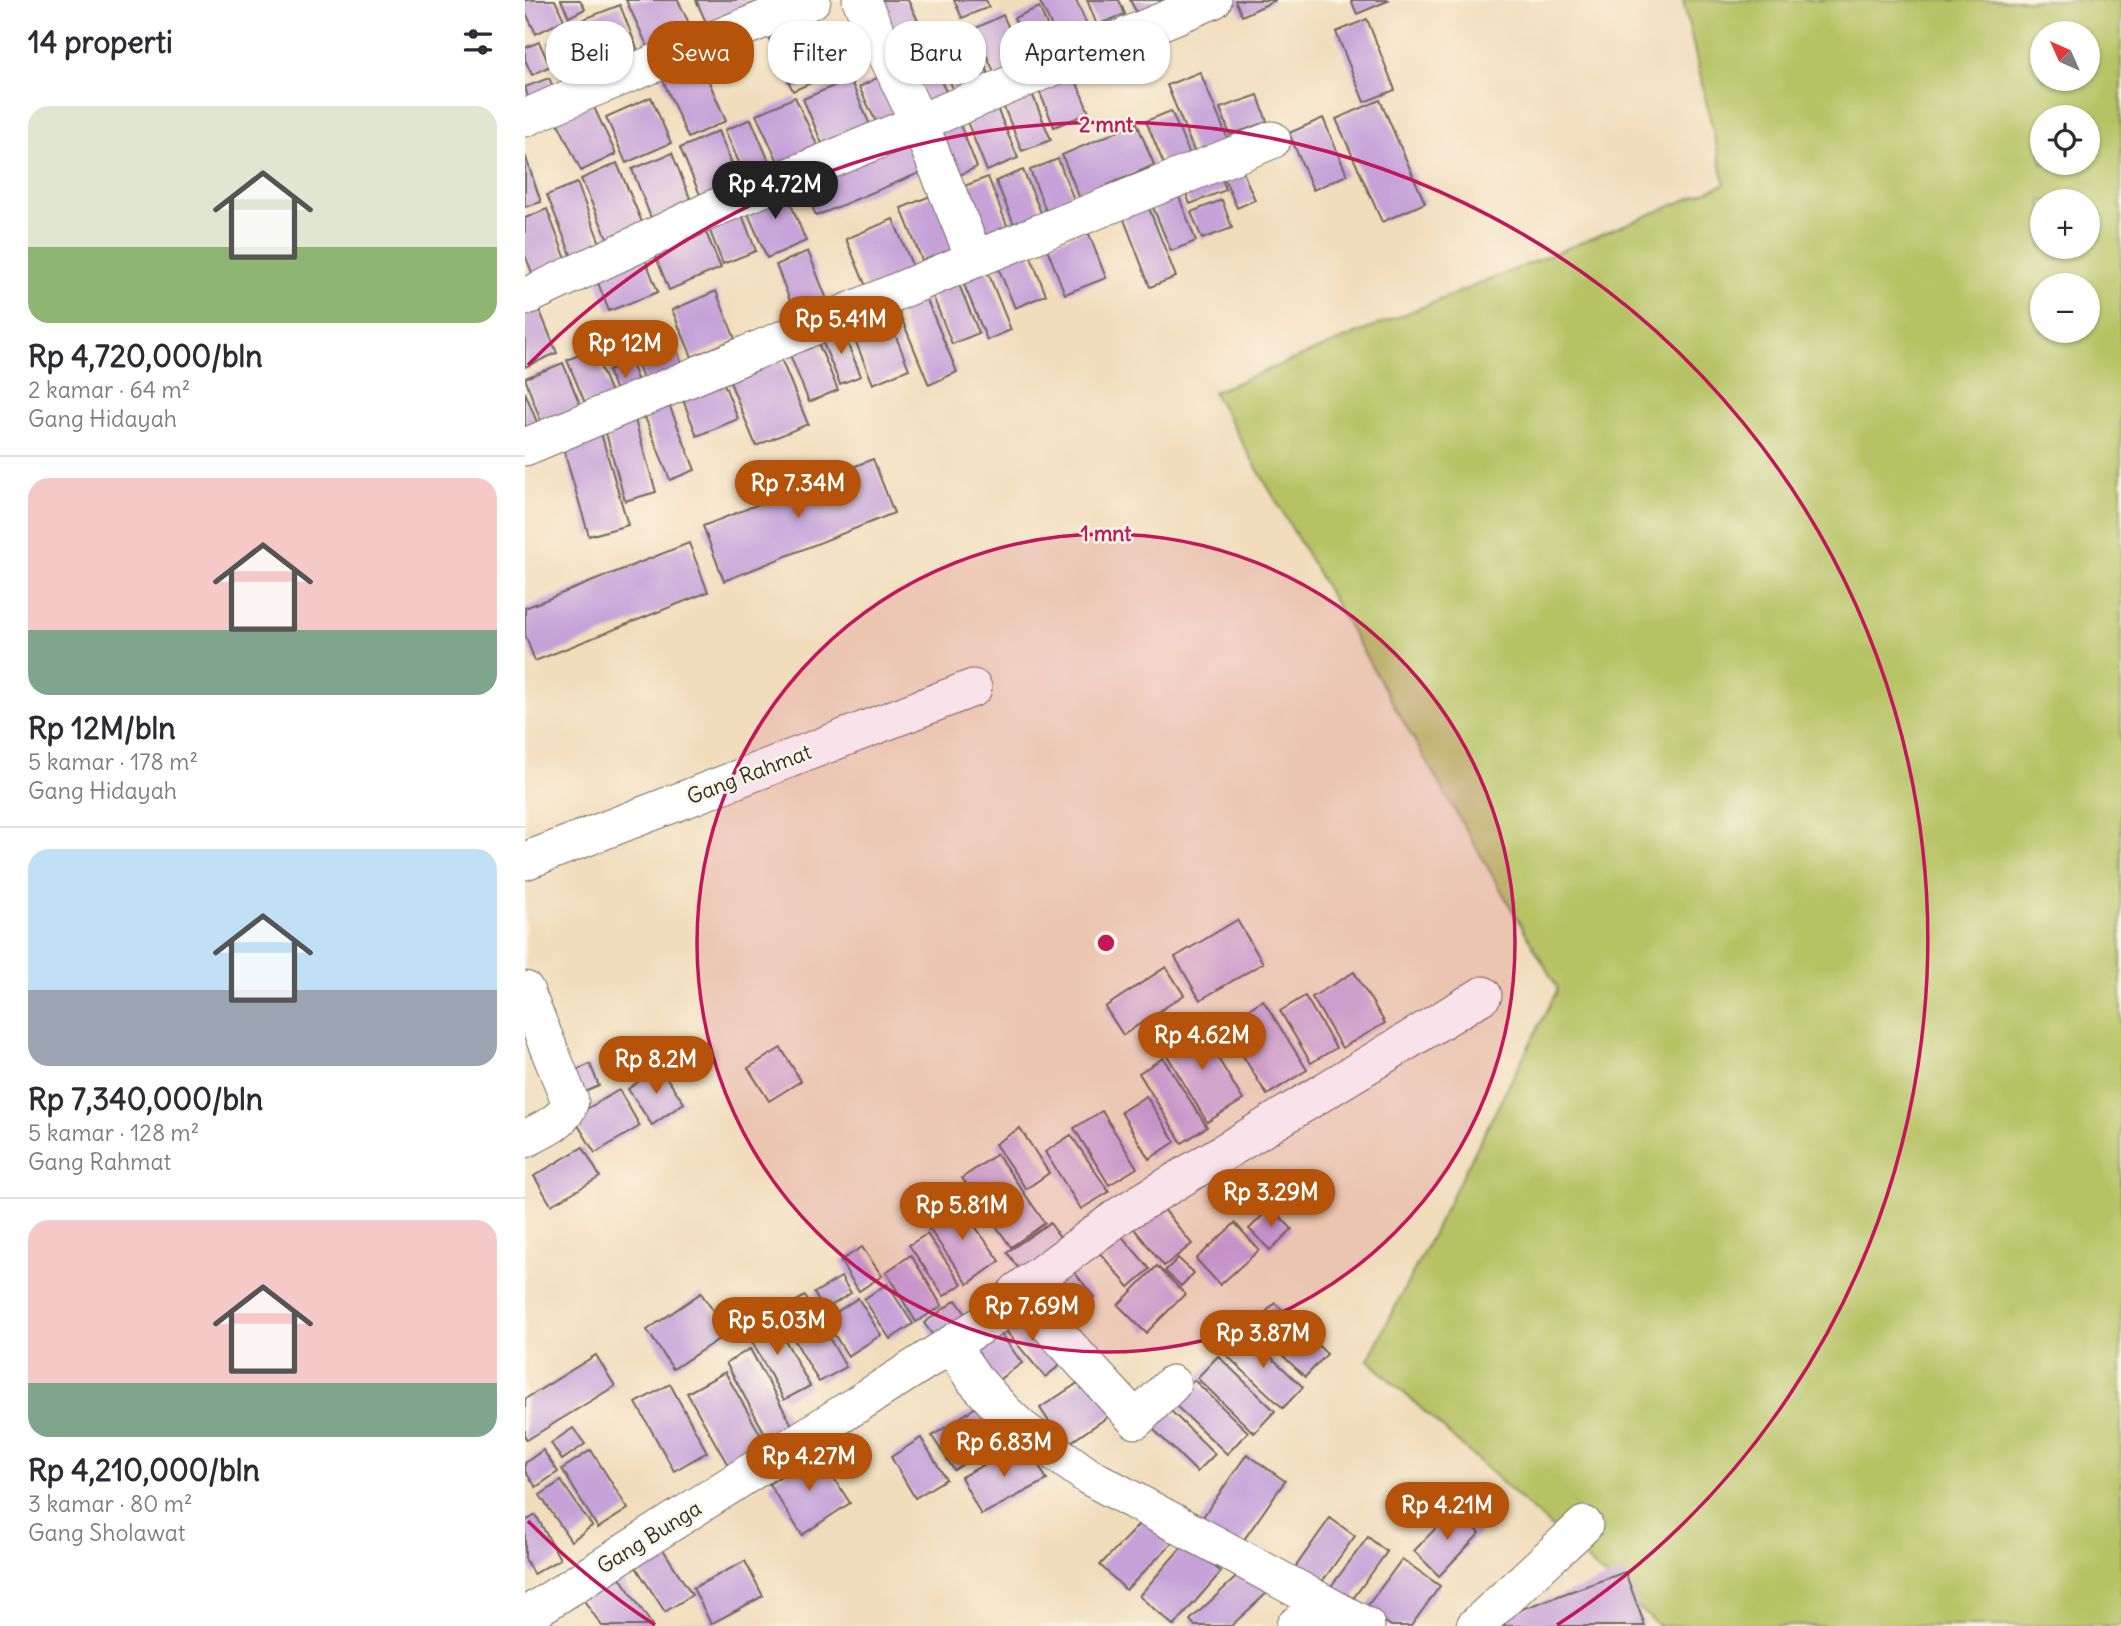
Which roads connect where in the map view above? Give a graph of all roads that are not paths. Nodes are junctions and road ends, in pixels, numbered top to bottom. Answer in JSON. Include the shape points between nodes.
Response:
{"nodes":[{"id":1,"x":812,"y":0,"type":"edge"},
{"id":2,"x":861,"y":0,"type":"edge"},
{"id":3,"x":1213,"y":0,"type":"edge"},
{"id":4,"x":525,"y":118,"type":"edge"},
{"id":5,"x":919,"y":123,"type":"junction"},
{"id":6,"x":1272,"y":140,"type":"dead end"},
{"id":7,"x":975,"y":259,"type":"junction"},
{"id":8,"x":525,"y":297,"type":"edge"},
{"id":9,"x":525,"y":447,"type":"edge"},
{"id":10,"x":973,"y":688,"type":"dead end"},
{"id":11,"x":525,"y":860,"type":"edge"},
{"id":12,"x":525,"y":990,"type":"edge"},
{"id":13,"x":1483,"y":995,"type":"dead end"},
{"id":14,"x":525,"y":1139,"type":"edge"},
{"id":15,"x":1018,"y":1291,"type":"junction"},
{"id":16,"x":951,"y":1345,"type":"junction"},
{"id":17,"x":1172,"y":1384,"type":"dead end"},
{"id":18,"x":1584,"y":1525,"type":"dead end"},
{"id":19,"x":1324,"y":1605,"type":"junction"},
{"id":20,"x":525,"y":1616,"type":"edge"},
{"id":21,"x":1295,"y":1626,"type":"edge"},
{"id":22,"x":1366,"y":1626,"type":"edge"},
{"id":23,"x":1475,"y":1626,"type":"edge"}],
"edges":[{"from":1,"to":4,"type":"street"},
{"from":2,"to":5,"type":"street"},
{"from":3,"to":5,"type":"street"},
{"from":5,"to":7,"type":"street"},
{"from":5,"to":8,"type":"street","via":[[715,208]]},
{"from":6,"to":7,"type":"street"},
{"from":7,"to":9,"type":"street"},
{"from":10,"to":11,"type":"street","name":"Gang Rahmat"},
{"from":12,"to":14,"type":"street","via":[[569,1101],[557,1121]]},
{"from":13,"to":15,"type":"street","name":"Gang Bunga","via":[[1122,1214]]},
{"from":15,"to":16,"type":"street","name":"Gang Bunga","via":[[995,1317]]},
{"from":15,"to":17,"type":"street","via":[[1136,1420]]},
{"from":16,"to":19,"type":"street","via":[[1005,1413],[1088,1476]]},
{"from":16,"to":20,"type":"street","name":"Gang Bunga"},
{"from":18,"to":23,"type":"street"},
{"from":19,"to":21,"type":"street"},
{"from":19,"to":22,"type":"street"}]}
